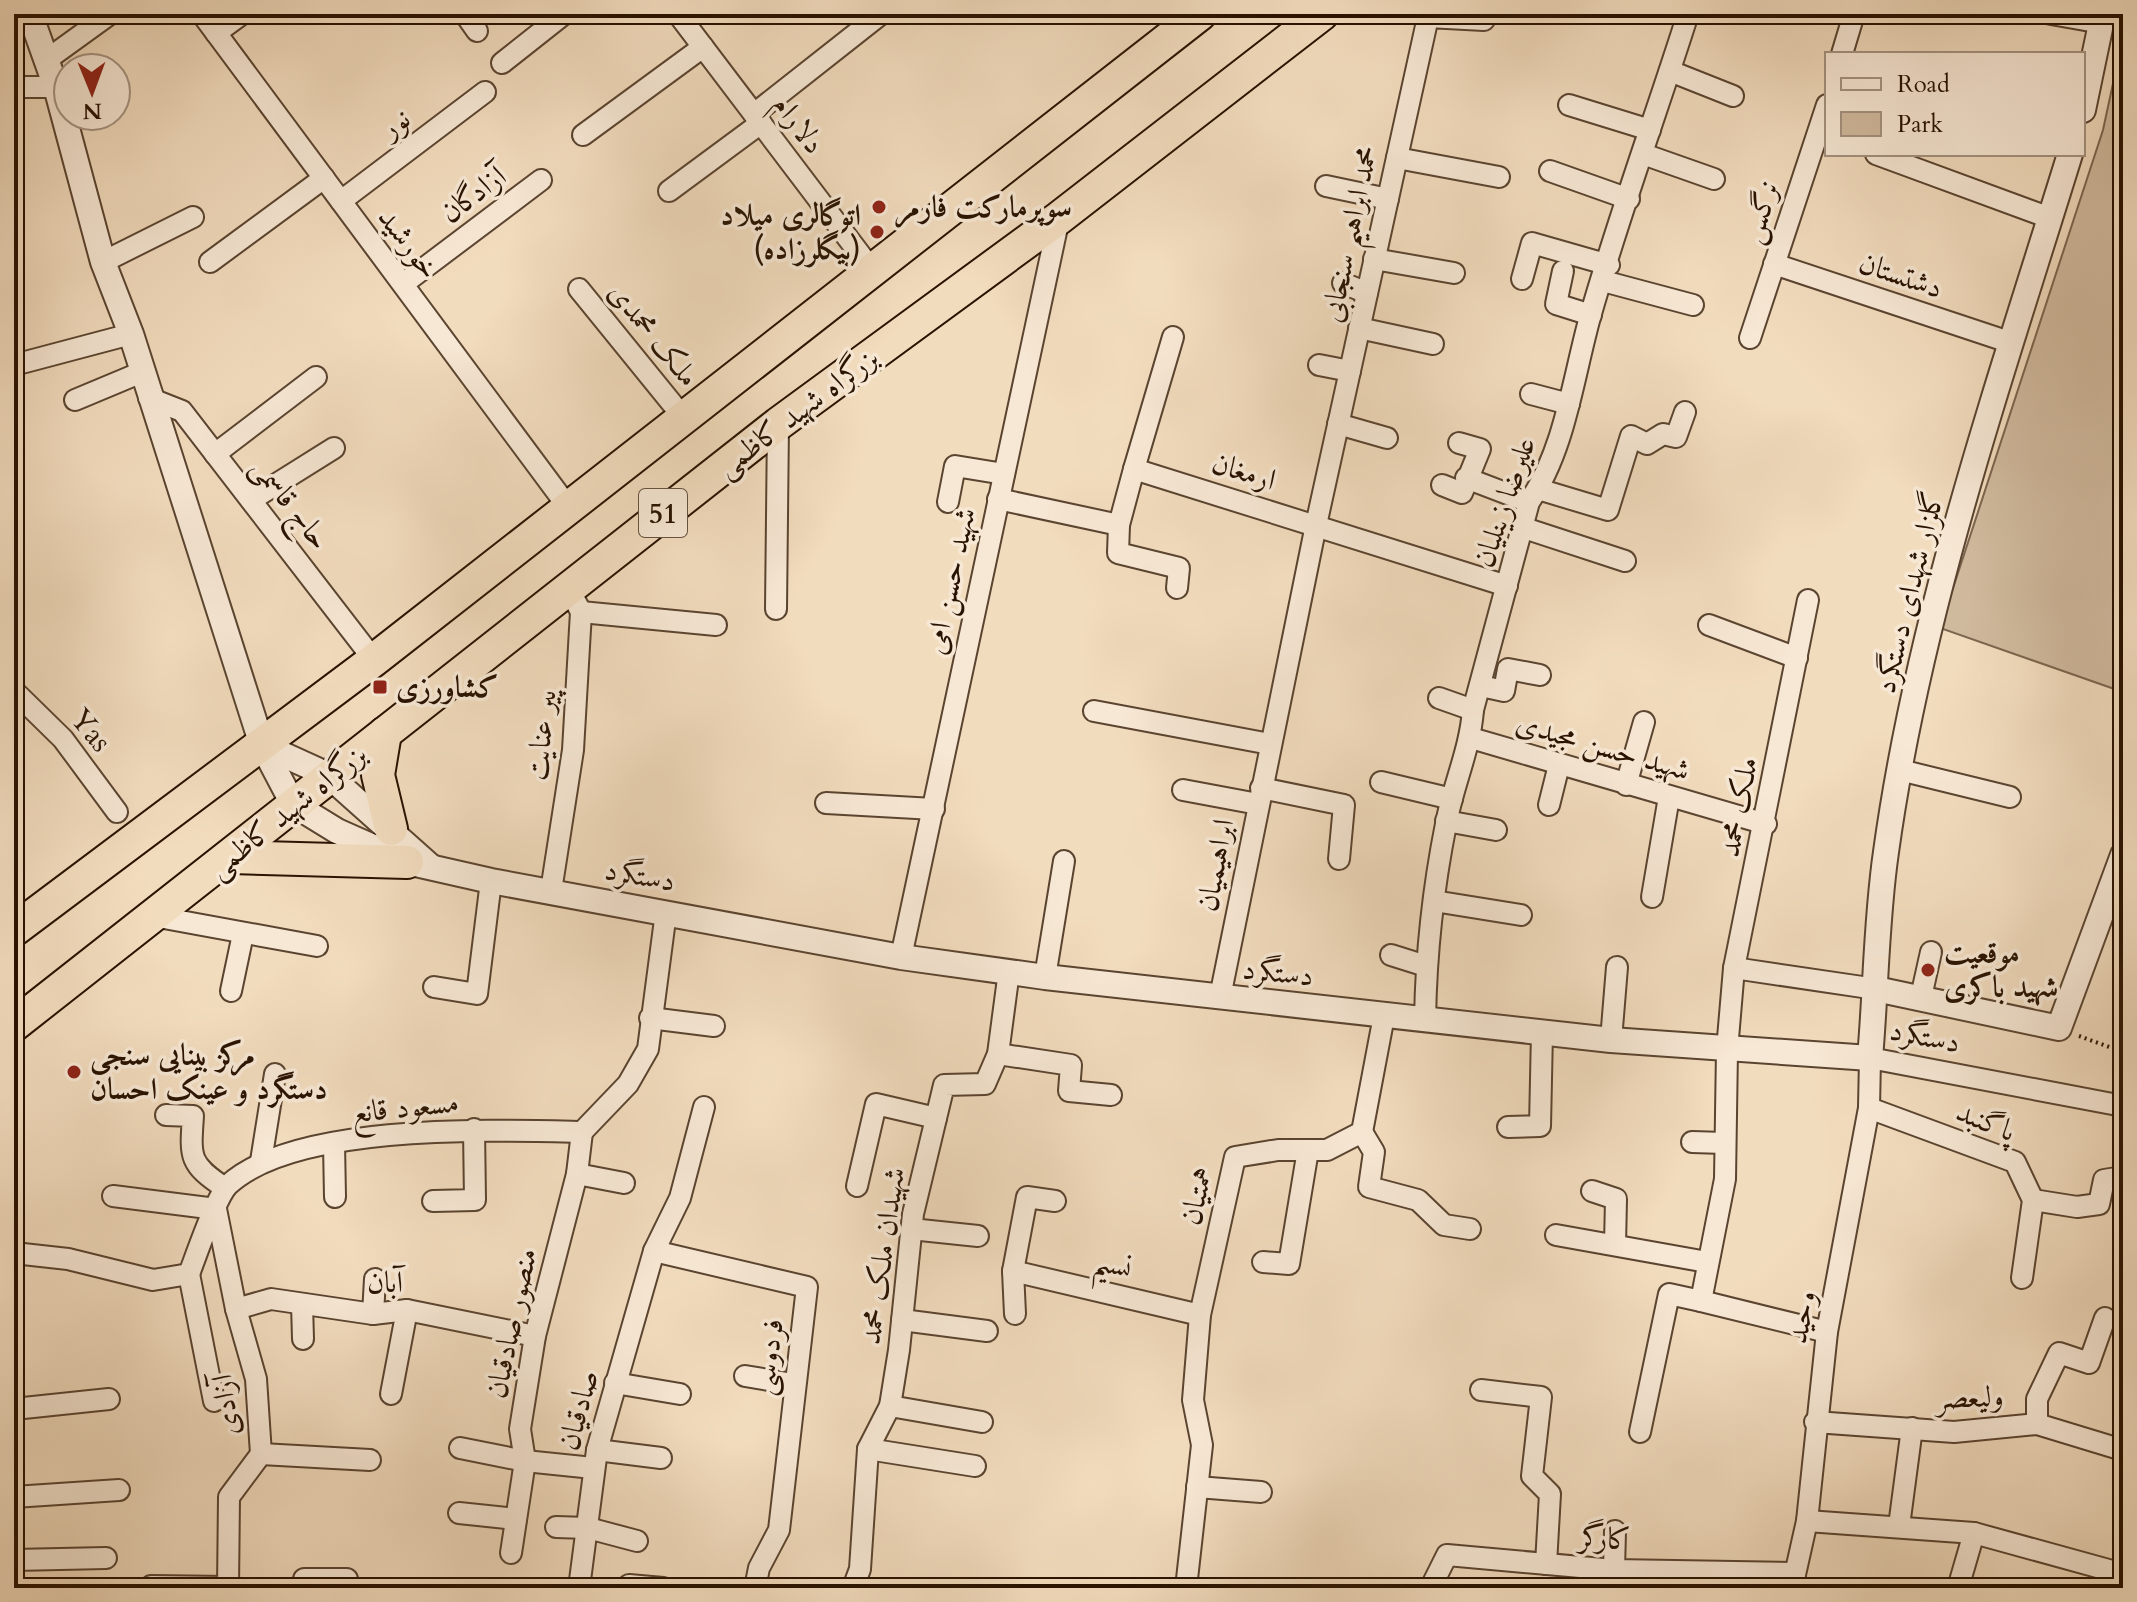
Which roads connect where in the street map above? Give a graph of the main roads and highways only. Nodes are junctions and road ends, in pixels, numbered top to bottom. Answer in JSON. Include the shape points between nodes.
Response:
{"nodes":[{"id":1,"x":1200,"y":14,"type":"edge"},
{"id":2,"x":1322,"y":14,"type":"edge"},
{"id":3,"x":385,"y":733,"type":"junction"},
{"id":4,"x":391,"y":829,"type":"road end"},
{"id":5,"x":231,"y":857,"type":"junction"},
{"id":6,"x":418,"y":864,"type":"road end"},
{"id":7,"x":14,"y":930,"type":"edge"},
{"id":8,"x":14,"y":1025,"type":"edge"}],
"edges":[{"from":1,"to":7,"type":"highway","number":"51","via":[[374,660]]},
{"from":2,"to":3,"type":"highway","name":"بزرگراه شهید کاظمی","number":"51","via":[[1059,218],[778,424],[575,600]]},
{"from":3,"to":4,"type":"highway","via":[[378,775]]},
{"from":3,"to":5,"type":"highway","name":"بزرگراه شهید کاظمی","number":"51"},
{"from":5,"to":6,"type":"highway"},
{"from":5,"to":8,"type":"highway","name":"بزرگراه شهید کاظمی","number":"51"}]}
